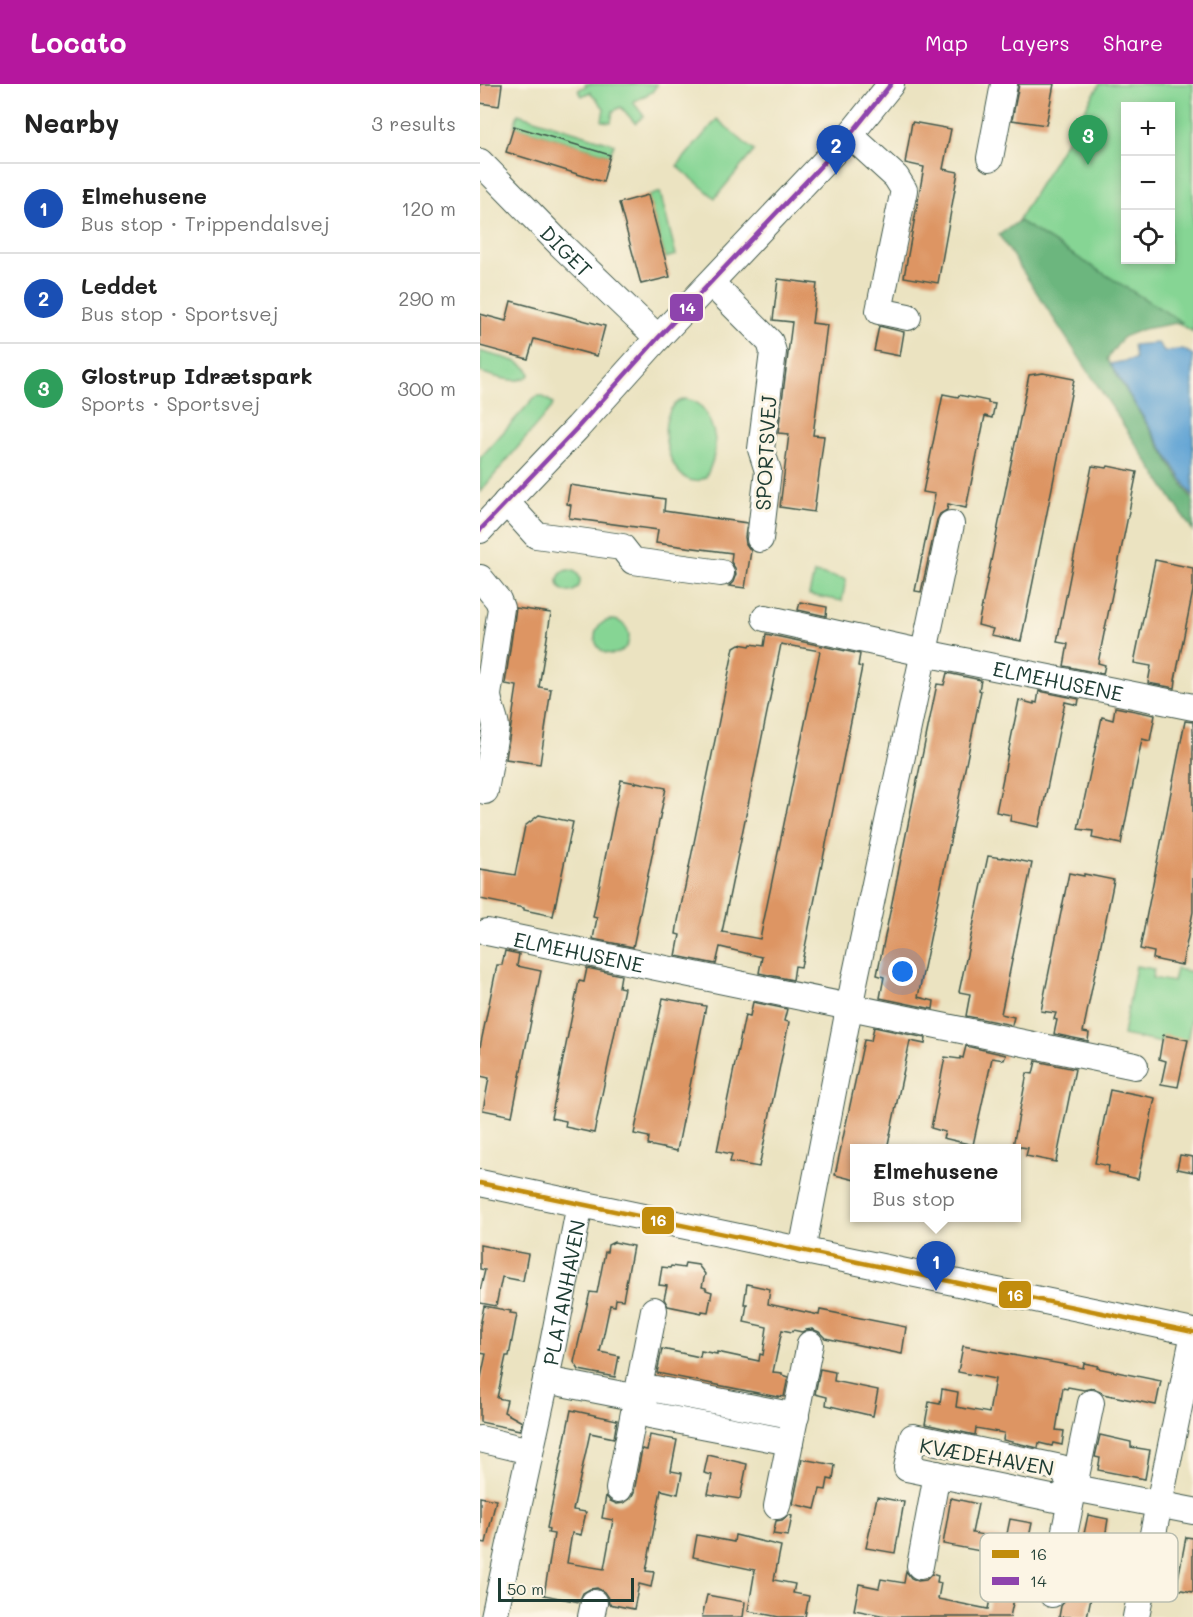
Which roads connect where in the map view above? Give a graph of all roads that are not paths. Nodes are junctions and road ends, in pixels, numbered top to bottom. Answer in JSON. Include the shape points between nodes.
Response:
{"nodes":[{"id":1,"x":891,"y":84,"type":"edge"},
{"id":2,"x":1004,"y":84,"type":"edge"},
{"id":3,"x":850,"y":135,"type":"junction"},
{"id":4,"x":990,"y":158,"type":"dead end"},
{"id":5,"x":480,"y":162,"type":"edge"},
{"id":6,"x":711,"y":283,"type":"junction"},
{"id":7,"x":908,"y":317,"type":"dead end"},
{"id":8,"x":658,"y":338,"type":"junction"},
{"id":9,"x":506,"y":502,"type":"junction"},
{"id":10,"x":951,"y":524,"type":"dead end"},
{"id":11,"x":480,"y":530,"type":"edge"},
{"id":12,"x":760,"y":539,"type":"dead end"},
{"id":13,"x":722,"y":573,"type":"dead end"},
{"id":14,"x":480,"y":578,"type":"edge"},
{"id":15,"x":765,"y":618,"type":"dead end"},
{"id":16,"x":924,"y":653,"type":"junction"},
{"id":17,"x":1193,"y":707,"type":"edge"},
{"id":18,"x":485,"y":790,"type":"dead end"},
{"id":19,"x":487,"y":932,"type":"dead end"},
{"id":20,"x":849,"y":1006,"type":"junction"},
{"id":21,"x":1135,"y":1066,"type":"dead end"},
{"id":22,"x":480,"y":1183,"type":"edge"},
{"id":23,"x":580,"y":1204,"type":"junction"},
{"id":24,"x":802,"y":1251,"type":"junction"},
{"id":25,"x":654,"y":1310,"type":"dead end"},
{"id":26,"x":1193,"y":1332,"type":"edge"},
{"id":27,"x":1193,"y":1338,"type":"edge"},
{"id":28,"x":810,"y":1344,"type":"dead end"},
{"id":29,"x":546,"y":1380,"type":"junction"},
{"id":30,"x":638,"y":1398,"type":"junction"},
{"id":31,"x":1091,"y":1403,"type":"dead end"},
{"id":32,"x":796,"y":1416,"type":"junction"},
{"id":33,"x":480,"y":1440,"type":"edge"},
{"id":34,"x":790,"y":1442,"type":"junction"},
{"id":35,"x":530,"y":1450,"type":"junction"},
{"id":36,"x":937,"y":1474,"type":"junction"},
{"id":37,"x":1074,"y":1488,"type":"junction"},
{"id":38,"x":619,"y":1489,"type":"dead end"},
{"id":39,"x":1158,"y":1504,"type":"junction"},
{"id":40,"x":777,"y":1506,"type":"dead end"},
{"id":41,"x":1193,"y":1511,"type":"edge"},
{"id":42,"x":1065,"y":1533,"type":"edge"},
{"id":43,"x":1152,"y":1533,"type":"edge"},
{"id":44,"x":920,"y":1566,"type":"dead end"},
{"id":45,"x":1139,"y":1602,"type":"edge"},
{"id":46,"x":494,"y":1617,"type":"edge"},
{"id":47,"x":1136,"y":1617,"type":"edge"}],
"edges":[{"from":1,"to":3,"type":"street"},
{"from":2,"to":4,"type":"street"},
{"from":3,"to":6,"type":"street"},
{"from":3,"to":7,"type":"street","via":[[897,177],[904,190],[879,311]]},
{"from":5,"to":8,"type":"street","name":"DIGET"},
{"from":6,"to":8,"type":"street"},
{"from":6,"to":12,"type":"street","name":"SPORTSVEJ","via":[[770,342],[773,352],[761,449],[768,471]]},
{"from":8,"to":9,"type":"street"},
{"from":9,"to":11,"type":"street"},
{"from":9,"to":13,"type":"street","via":[[536,535],[622,547],[633,561]]},
{"from":10,"to":16,"type":"street"},
{"from":14,"to":18,"type":"street","via":[[501,608],[488,695],[496,727]]},
{"from":15,"to":16,"type":"street","name":"ELMEHUSENE"},
{"from":16,"to":17,"type":"street","name":"ELMEHUSENE"},
{"from":16,"to":20,"type":"street"},
{"from":19,"to":20,"type":"street","name":"ELMEHUSENE"},
{"from":20,"to":21,"type":"street","name":"ELMEHUSENE"},
{"from":20,"to":24,"type":"street"},
{"from":22,"to":23,"type":"street"},
{"from":23,"to":24,"type":"street"},
{"from":23,"to":29,"type":"street","name":"PLATANHAVEN"},
{"from":24,"to":26,"type":"street"},
{"from":25,"to":30,"type":"street"},
{"from":27,"to":39,"type":"street"},
{"from":28,"to":32,"type":"street"},
{"from":29,"to":30,"type":"street","name":"PLATANHAVEN"},
{"from":29,"to":35,"type":"street","name":"PLATANHAVEN"},
{"from":30,"to":32,"type":"street","name":"PLATANHAVEN","via":[[655,1389]]},
{"from":30,"to":34,"type":"street","via":[[650,1415]]},
{"from":30,"to":38,"type":"street"},
{"from":31,"to":37,"type":"street","name":"KVÆDEHAVEN"},
{"from":32,"to":34,"type":"street"},
{"from":33,"to":35,"type":"street"},
{"from":34,"to":40,"type":"street"},
{"from":35,"to":46,"type":"street","name":"PLATANHAVEN"},
{"from":36,"to":37,"type":"street","name":"KVÆDEHAVEN","via":[[1056,1499]]},
{"from":36,"to":37,"type":"street","name":"KVÆDEHAVEN","via":[[907,1468],[913,1437],[1061,1468]]},
{"from":36,"to":44,"type":"street","name":"KVÆDEHAVEN"},
{"from":37,"to":39,"type":"street","name":"KVÆDEHAVEN"},
{"from":37,"to":42,"type":"street","name":"KVÆDEHAVEN"},
{"from":39,"to":41,"type":"street","name":"KVÆDEHAVEN"},
{"from":39,"to":43,"type":"street"},
{"from":45,"to":47,"type":"street"}]}
